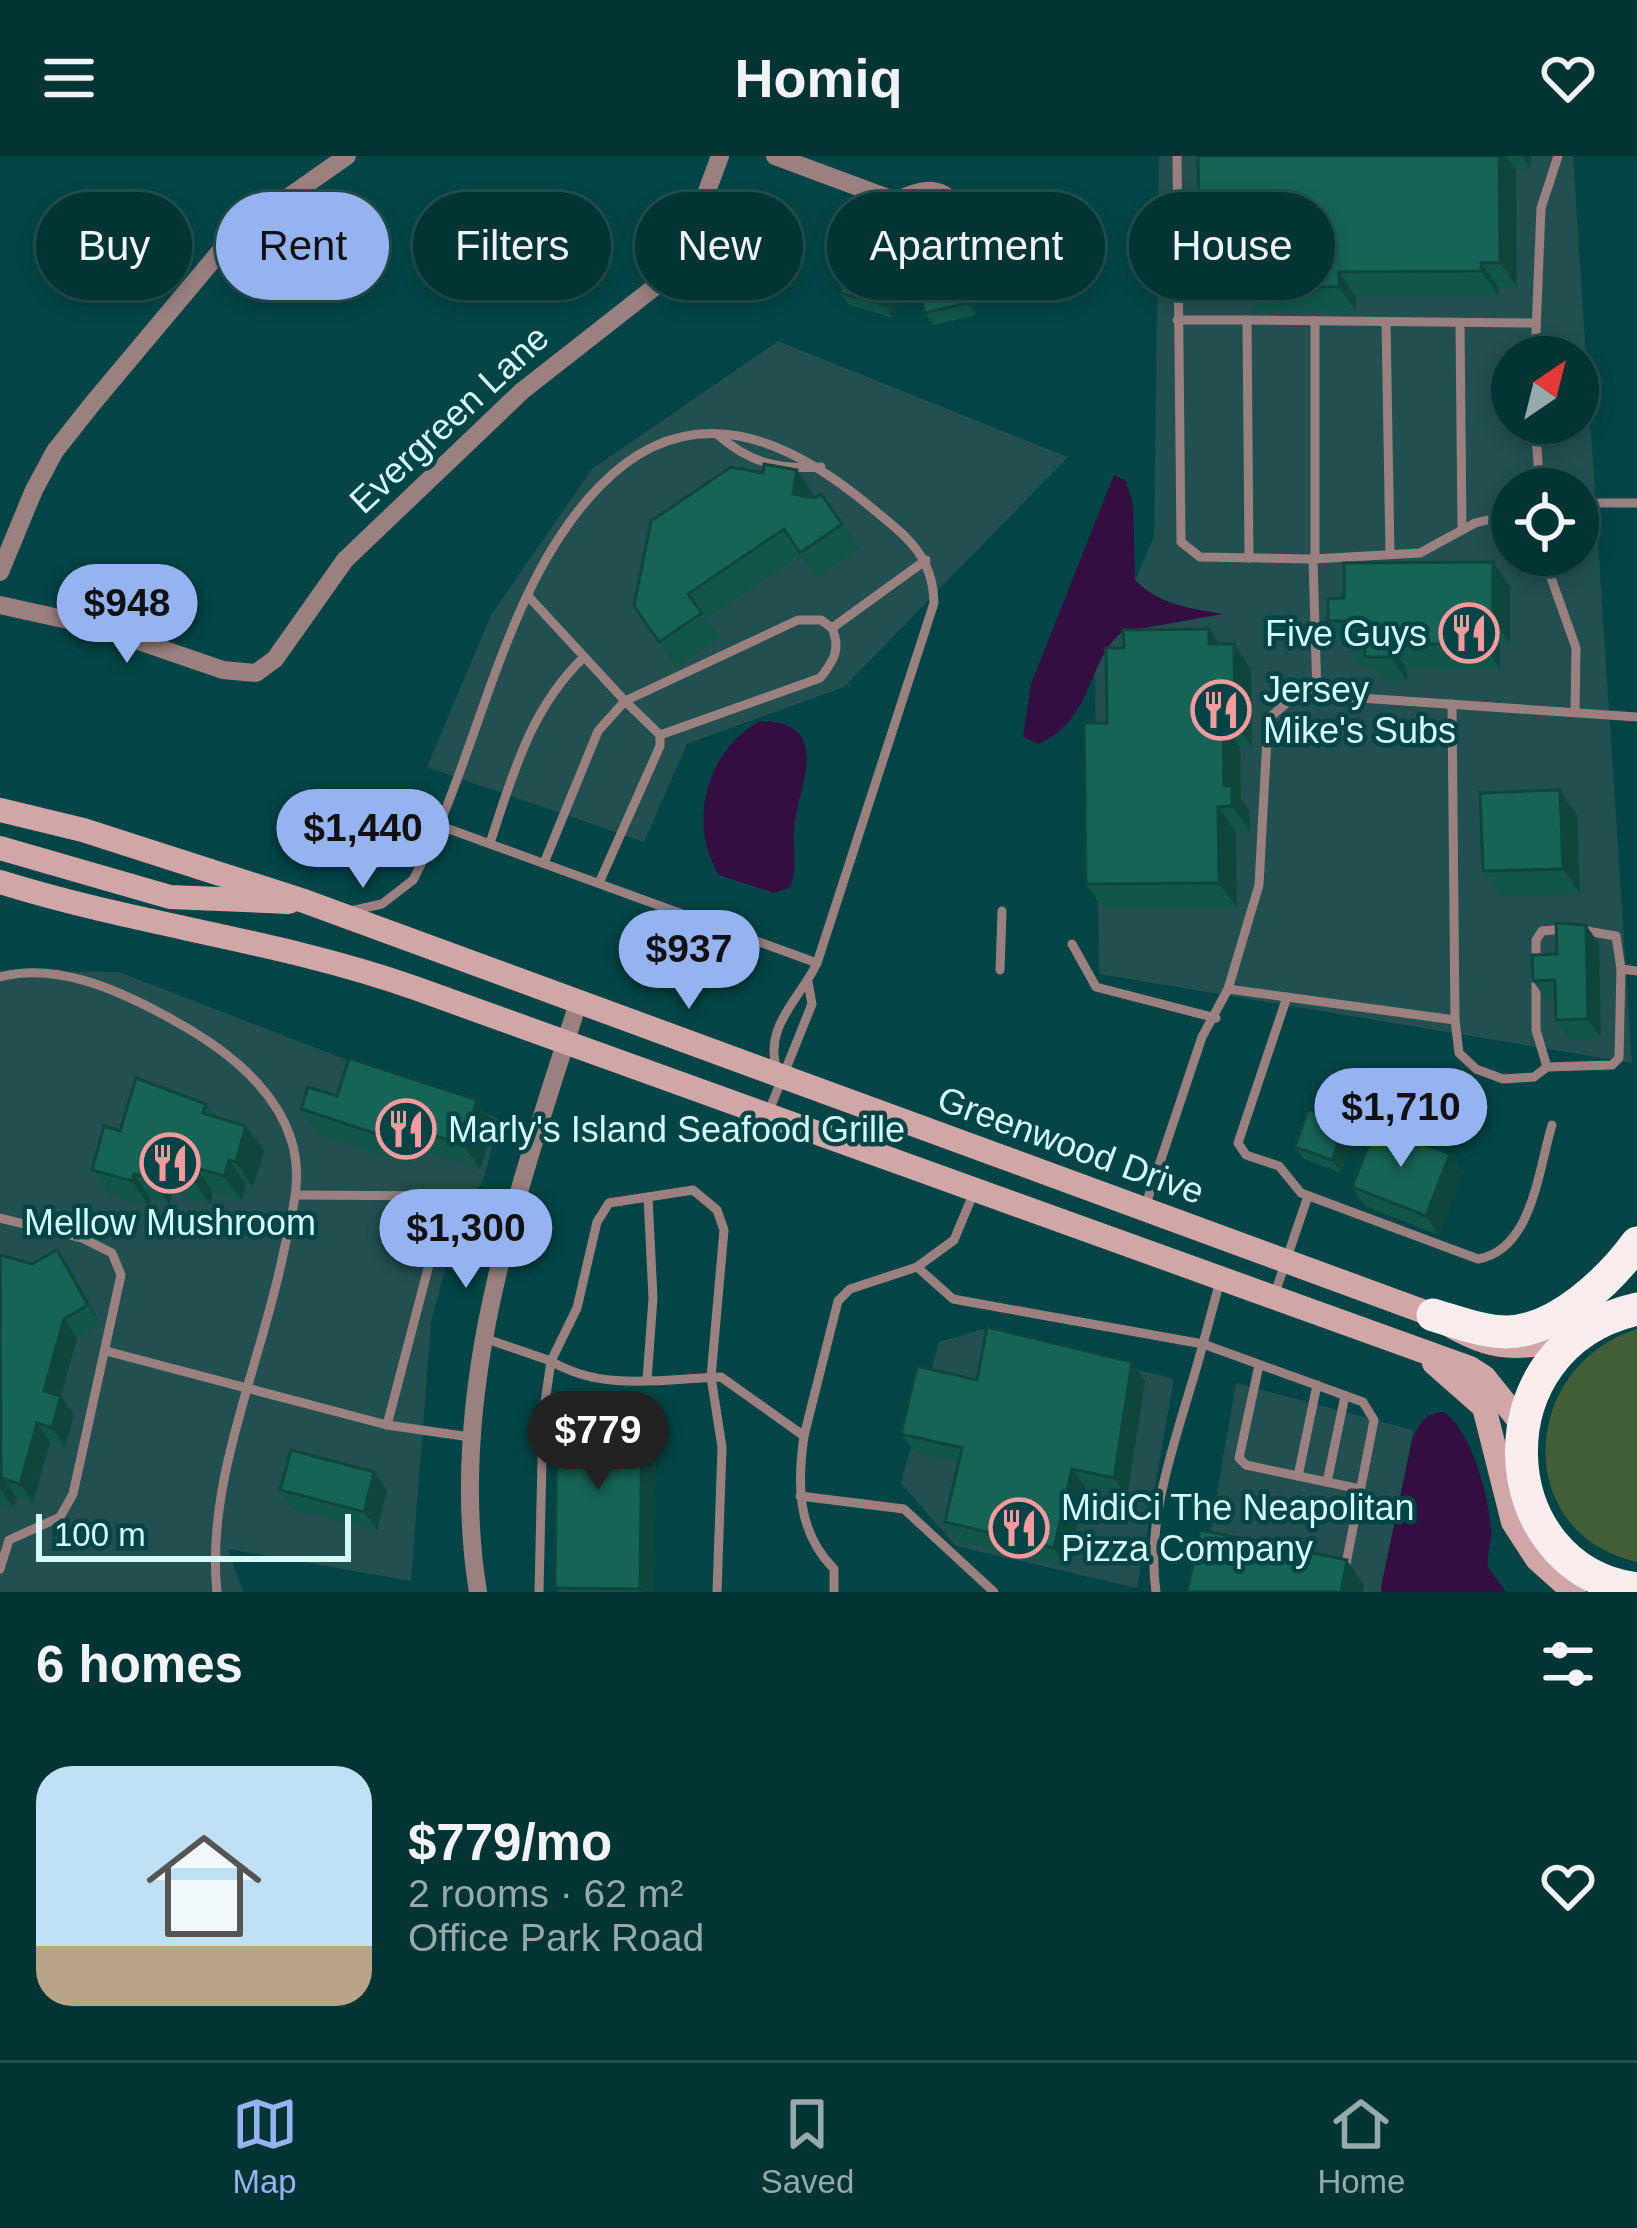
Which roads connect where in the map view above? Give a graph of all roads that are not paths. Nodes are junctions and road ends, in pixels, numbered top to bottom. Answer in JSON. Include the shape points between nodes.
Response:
{"nodes":[{"id":1,"x":346,"y":156,"type":"edge"},
{"id":2,"x":720,"y":156,"type":"edge"},
{"id":3,"x":775,"y":156,"type":"edge"},
{"id":4,"x":1177,"y":156,"type":"edge"},
{"id":5,"x":1558,"y":156,"type":"edge"},
{"id":6,"x":872,"y":192,"type":"edge"},
{"id":7,"x":1177,"y":320,"type":"junction"},
{"id":8,"x":1247,"y":320,"type":"junction"},
{"id":9,"x":1315,"y":321,"type":"junction"},
{"id":10,"x":1386,"y":322,"type":"junction"},
{"id":11,"x":1460,"y":323,"type":"junction"},
{"id":12,"x":1535,"y":323,"type":"junction"},
{"id":13,"x":1535,"y":336,"type":"edge"},
{"id":14,"x":717,"y":433,"type":"junction"},
{"id":15,"x":821,"y":467,"type":"junction"},
{"id":16,"x":1599,"y":503,"type":"edge"},
{"id":17,"x":1637,"y":503,"type":"edge"},
{"id":18,"x":1491,"y":521,"type":"edge"},
{"id":19,"x":1462,"y":530,"type":"junction"},
{"id":20,"x":1390,"y":554,"type":"junction"},
{"id":21,"x":1249,"y":558,"type":"junction"},
{"id":22,"x":1314,"y":559,"type":"junction"},
{"id":23,"x":926,"y":560,"type":"junction"},
{"id":24,"x":0,"y":572,"type":"edge"},
{"id":25,"x":1551,"y":576,"type":"edge"},
{"id":26,"x":529,"y":597,"type":"junction"},
{"id":27,"x":0,"y":605,"type":"edge"},
{"id":28,"x":832,"y":628,"type":"junction"},
{"id":29,"x":584,"y":657,"type":"junction"},
{"id":30,"x":1317,"y":694,"type":"junction"},
{"id":31,"x":625,"y":700,"type":"junction"},
{"id":32,"x":1451,"y":704,"type":"junction"},
{"id":33,"x":1575,"y":712,"type":"junction"},
{"id":34,"x":1637,"y":717,"type":"edge"},
{"id":35,"x":660,"y":735,"type":"junction"},
{"id":36,"x":0,"y":810,"type":"edge"},
{"id":37,"x":438,"y":825,"type":"junction"},
{"id":38,"x":490,"y":844,"type":"junction"},
{"id":39,"x":0,"y":848,"type":"edge"},
{"id":40,"x":544,"y":863,"type":"junction"},
{"id":41,"x":0,"y":882,"type":"edge"},
{"id":42,"x":599,"y":884,"type":"junction"},
{"id":43,"x":304,"y":901,"type":"junction"},
{"id":44,"x":1002,"y":911,"type":"dead end"},
{"id":45,"x":339,"y":914,"type":"junction"},
{"id":46,"x":1072,"y":944,"type":"dead end"},
{"id":47,"x":817,"y":963,"type":"junction"},
{"id":48,"x":1621,"y":969,"type":"junction"},
{"id":49,"x":1000,"y":970,"type":"dead end"},
{"id":50,"x":1637,"y":971,"type":"edge"},
{"id":51,"x":0,"y":977,"type":"edge"},
{"id":52,"x":808,"y":982,"type":"junction"},
{"id":53,"x":1228,"y":988,"type":"junction"},
{"id":54,"x":1287,"y":997,"type":"junction"},
{"id":55,"x":578,"y":1003,"type":"junction"},
{"id":56,"x":1216,"y":1018,"type":"junction"},
{"id":57,"x":1455,"y":1020,"type":"junction"},
{"id":58,"x":566,"y":1043,"type":"junction"},
{"id":59,"x":1547,"y":1067,"type":"junction"},
{"id":60,"x":780,"y":1076,"type":"junction"},
{"id":61,"x":767,"y":1116,"type":"junction"},
{"id":62,"x":1552,"y":1125,"type":"dead end"},
{"id":63,"x":974,"y":1190,"type":"junction"},
{"id":64,"x":298,"y":1195,"type":"junction"},
{"id":65,"x":1308,"y":1196,"type":"junction"},
{"id":66,"x":648,"y":1197,"type":"junction"},
{"id":67,"x":1144,"y":1210,"type":"junction"},
{"id":68,"x":0,"y":1217,"type":"edge"},
{"id":69,"x":1637,"y":1243,"type":"edge"},
{"id":70,"x":1286,"y":1262,"type":"junction"},
{"id":71,"x":917,"y":1267,"type":"junction"},
{"id":72,"x":1221,"y":1278,"type":"junction"},
{"id":73,"x":1637,"y":1289,"type":"edge"},
{"id":74,"x":1274,"y":1297,"type":"junction"},
{"id":75,"x":1625,"y":1312,"type":"edge"},
{"id":76,"x":1433,"y":1316,"type":"junction"},
{"id":77,"x":484,"y":1338,"type":"junction"},
{"id":78,"x":1570,"y":1339,"type":"junction"},
{"id":79,"x":1203,"y":1344,"type":"junction"},
{"id":80,"x":1407,"y":1345,"type":"junction"},
{"id":81,"x":106,"y":1351,"type":"junction"},
{"id":82,"x":551,"y":1361,"type":"junction"},
{"id":83,"x":1259,"y":1365,"type":"junction"},
{"id":84,"x":711,"y":1377,"type":"junction"},
{"id":85,"x":647,"y":1380,"type":"junction"},
{"id":86,"x":1317,"y":1385,"type":"junction"},
{"id":87,"x":250,"y":1390,"type":"junction"},
{"id":88,"x":1345,"y":1396,"type":"junction"},
{"id":89,"x":1522,"y":1423,"type":"junction"},
{"id":90,"x":387,"y":1425,"type":"junction"},
{"id":91,"x":803,"y":1436,"type":"junction"},
{"id":92,"x":470,"y":1437,"type":"junction"},
{"id":93,"x":1298,"y":1476,"type":"junction"},
{"id":94,"x":1327,"y":1482,"type":"junction"},
{"id":95,"x":1360,"y":1489,"type":"junction"},
{"id":96,"x":800,"y":1496,"type":"junction"},
{"id":97,"x":1346,"y":1564,"type":"edge"},
{"id":98,"x":0,"y":1569,"type":"edge"},
{"id":99,"x":1591,"y":1586,"type":"edge"},
{"id":100,"x":1637,"y":1588,"type":"edge"},
{"id":101,"x":217,"y":1592,"type":"edge"},
{"id":102,"x":478,"y":1592,"type":"edge"},
{"id":103,"x":538,"y":1592,"type":"edge"},
{"id":104,"x":717,"y":1592,"type":"edge"},
{"id":105,"x":834,"y":1592,"type":"edge"},
{"id":106,"x":994,"y":1592,"type":"edge"},
{"id":107,"x":1156,"y":1592,"type":"edge"}],
"edges":[{"from":1,"to":24,"type":"street","via":[[232,236],[93,403],[34,490]]},
{"from":2,"to":27,"type":"street","name":"Evergreen Lane","via":[[687,245],[661,282],[522,391],[345,560],[275,659],[256,673]]},
{"from":3,"to":6,"type":"street"},
{"from":4,"to":7,"type":"lane"},
{"from":5,"to":12,"type":"lane","via":[[1541,208]]},
{"from":7,"to":8,"type":"lane"},
{"from":7,"to":21,"type":"lane","via":[[1181,542],[1200,557]]},
{"from":8,"to":9,"type":"lane"},
{"from":8,"to":21,"type":"lane"},
{"from":9,"to":10,"type":"lane"},
{"from":9,"to":22,"type":"lane"},
{"from":10,"to":11,"type":"lane"},
{"from":10,"to":20,"type":"lane"},
{"from":11,"to":12,"type":"lane"},
{"from":11,"to":19,"type":"lane"},
{"from":12,"to":13,"type":"lane"},
{"from":14,"to":15,"type":"lane","via":[[766,441]]},
{"from":14,"to":15,"type":"lane","via":[[744,458]]},
{"from":14,"to":26,"type":"lane","via":[[685,435],[639,454],[601,485],[566,528]]},
{"from":15,"to":23,"type":"lane"},
{"from":16,"to":17,"type":"lane"},
{"from":18,"to":19,"type":"lane"},
{"from":19,"to":20,"type":"lane","via":[[1420,553]]},
{"from":20,"to":22,"type":"lane"},
{"from":21,"to":22,"type":"lane"},
{"from":22,"to":30,"type":"lane"},
{"from":23,"to":28,"type":"lane"},
{"from":23,"to":47,"type":"lane","via":[[934,603],[922,652]]},
{"from":25,"to":33,"type":"lane","via":[[1576,647]]},
{"from":26,"to":29,"type":"lane"},
{"from":26,"to":37,"type":"lane"},
{"from":28,"to":31,"type":"lane","via":[[798,620]]},
{"from":28,"to":35,"type":"lane","via":[[834,662],[820,678]]},
{"from":29,"to":31,"type":"lane"},
{"from":29,"to":38,"type":"lane","via":[[534,718]]},
{"from":30,"to":32,"type":"lane"},
{"from":30,"to":53,"type":"lane","via":[[1291,700],[1268,719],[1259,885]]},
{"from":31,"to":35,"type":"lane"},
{"from":31,"to":40,"type":"lane","via":[[598,731]]},
{"from":32,"to":33,"type":"lane"},
{"from":32,"to":57,"type":"lane"},
{"from":33,"to":34,"type":"lane"},
{"from":35,"to":42,"type":"lane"},
{"from":36,"to":43,"type":"street","name":"Greenwood Drive"},
{"from":37,"to":38,"type":"lane"},
{"from":37,"to":45,"type":"lane","via":[[398,895]]},
{"from":38,"to":40,"type":"lane"},
{"from":39,"to":43,"type":"street","via":[[115,884],[208,901]]},
{"from":40,"to":42,"type":"lane"},
{"from":41,"to":58,"type":"street","name":"Greenwood Drive","via":[[308,954]]},
{"from":42,"to":47,"type":"lane"},
{"from":43,"to":45,"type":"street","name":"Greenwood Drive"},
{"from":44,"to":49,"type":"lane"},
{"from":45,"to":55,"type":"street","name":"Greenwood Drive"},
{"from":46,"to":56,"type":"lane","via":[[1096,987]]},
{"from":47,"to":52,"type":"lane"},
{"from":48,"to":50,"type":"lane"},
{"from":48,"to":59,"type":"lane","via":[[1619,1058],[1612,1065]]},
{"from":48,"to":59,"type":"lane","via":[[1616,936],[1542,931],[1536,1030]]},
{"from":51,"to":64,"type":"lane","via":[[22,971],[110,986],[248,1069],[291,1138]]},
{"from":52,"to":60,"type":"lane","via":[[812,1004]]},
{"from":52,"to":60,"type":"lane","via":[[792,997],[774,1040]]},
{"from":53,"to":54,"type":"lane"},
{"from":53,"to":56,"type":"lane"},
{"from":54,"to":57,"type":"lane"},
{"from":54,"to":65,"type":"lane","via":[[1238,1143],[1246,1155],[1279,1166]]},
{"from":55,"to":58,"type":"street"},
{"from":55,"to":60,"type":"street","name":"Greenwood Drive"},
{"from":56,"to":67,"type":"lane","via":[[1202,1037]]},
{"from":57,"to":59,"type":"lane","via":[[1460,1053],[1476,1070],[1503,1079],[1534,1077]]},
{"from":58,"to":61,"type":"street","name":"Greenwood Drive"},
{"from":58,"to":77,"type":"street","via":[[513,1211]]},
{"from":60,"to":61,"type":"lane"},
{"from":60,"to":67,"type":"street","name":"Greenwood Drive"},
{"from":61,"to":63,"type":"street","name":"Greenwood Drive"},
{"from":62,"to":65,"type":"lane","via":[[1518,1235],[1501,1255],[1478,1259]]},
{"from":63,"to":71,"type":"lane","via":[[954,1240]]},
{"from":63,"to":72,"type":"street","name":"Greenwood Drive"},
{"from":64,"to":87,"type":"lane"},
{"from":64,"to":90,"type":"lane","via":[[447,1196]]},
{"from":65,"to":70,"type":"lane"},
{"from":66,"to":82,"type":"lane","via":[[609,1203],[597,1222],[577,1308]]},
{"from":66,"to":84,"type":"lane","via":[[693,1190],[717,1210],[724,1230]]},
{"from":66,"to":85,"type":"lane"},
{"from":67,"to":70,"type":"street","name":"Greenwood Drive"},
{"from":68,"to":81,"type":"lane","via":[[112,1253],[121,1275]]},
{"from":69,"to":76,"type":"highway","via":[[1591,1292],[1526,1329],[1494,1331]]},
{"from":70,"to":74,"type":"lane"},
{"from":70,"to":76,"type":"street","name":"Greenwood Drive"},
{"from":71,"to":79,"type":"lane","via":[[953,1299]]},
{"from":71,"to":91,"type":"lane","via":[[850,1289],[838,1301]]},
{"from":72,"to":74,"type":"street","name":"Greenwood Drive"},
{"from":72,"to":79,"type":"lane"},
{"from":73,"to":75,"type":"highway"},
{"from":74,"to":80,"type":"street","name":"Greenwood Drive"},
{"from":75,"to":78,"type":"highway"},
{"from":76,"to":78,"type":"street","name":"Greenwood Drive","via":[[1498,1348]]},
{"from":77,"to":82,"type":"lane"},
{"from":77,"to":92,"type":"street"},
{"from":78,"to":89,"type":"highway","via":[[1544,1367]]},
{"from":79,"to":83,"type":"lane"},
{"from":79,"to":107,"type":"lane","via":[[1159,1516]]},
{"from":80,"to":89,"type":"street","name":"Greenwood Drive","via":[[1484,1377]]},
{"from":80,"to":99,"type":"street","via":[[1484,1407],[1513,1522],[1537,1559]]},
{"from":81,"to":87,"type":"lane"},
{"from":81,"to":98,"type":"lane","via":[[73,1494],[60,1517],[9,1540]]},
{"from":82,"to":85,"type":"lane","via":[[578,1378]]},
{"from":82,"to":103,"type":"lane"},
{"from":83,"to":86,"type":"lane"},
{"from":83,"to":93,"type":"lane","via":[[1239,1458]]},
{"from":84,"to":85,"type":"lane"},
{"from":84,"to":91,"type":"lane"},
{"from":84,"to":104,"type":"lane","via":[[722,1447]]},
{"from":86,"to":88,"type":"lane"},
{"from":86,"to":93,"type":"lane"},
{"from":87,"to":90,"type":"lane"},
{"from":87,"to":101,"type":"lane","via":[[213,1531]]},
{"from":88,"to":94,"type":"lane"},
{"from":88,"to":95,"type":"lane","via":[[1363,1402],[1374,1420]]},
{"from":89,"to":99,"type":"highway","via":[[1525,1486],[1546,1531]]},
{"from":90,"to":92,"type":"lane"},
{"from":91,"to":96,"type":"lane"},
{"from":92,"to":102,"type":"street","via":[[469,1535]]},
{"from":93,"to":94,"type":"lane"},
{"from":94,"to":95,"type":"lane"},
{"from":95,"to":97,"type":"lane"},
{"from":96,"to":105,"type":"lane","via":[[821,1556],[834,1569]]},
{"from":96,"to":106,"type":"lane","via":[[904,1509]]},
{"from":99,"to":100,"type":"highway"}]}
